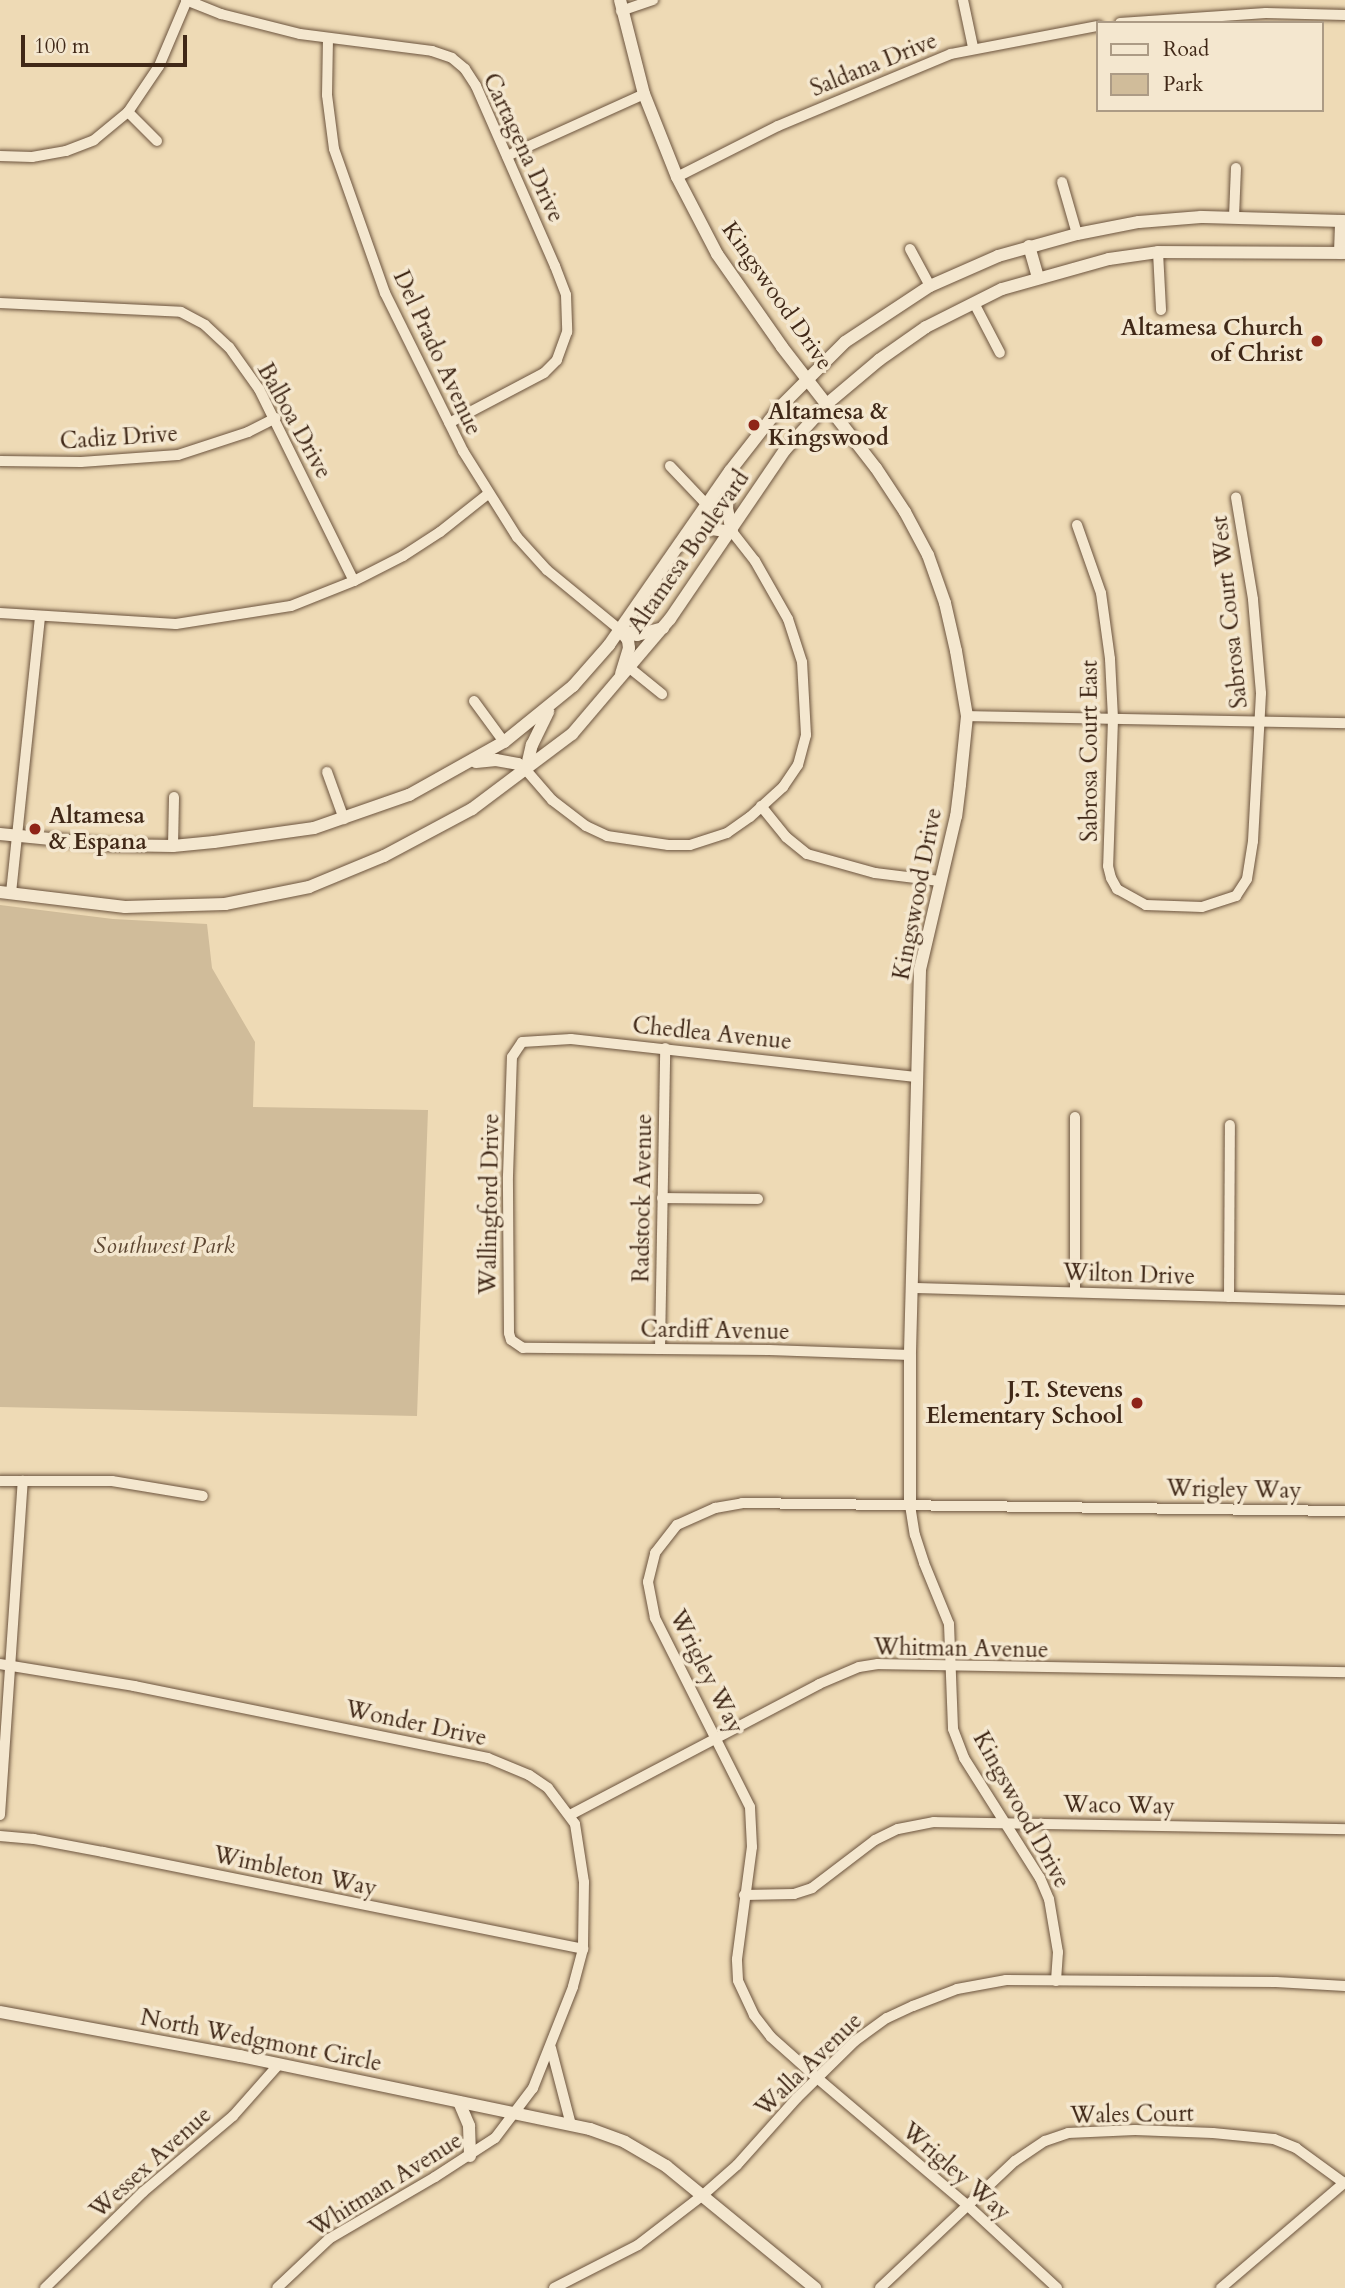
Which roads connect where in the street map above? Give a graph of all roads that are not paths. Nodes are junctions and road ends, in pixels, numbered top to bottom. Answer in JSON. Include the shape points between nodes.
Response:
{"nodes":[{"id":1,"x":187,"y":0,"type":"edge"},
{"id":2,"x":653,"y":0,"type":"edge"},
{"id":3,"x":963,"y":0,"type":"edge"},
{"id":4,"x":620,"y":5,"type":"edge"},
{"id":5,"x":1345,"y":15,"type":"edge"},
{"id":6,"x":1149,"y":21,"type":"edge"},
{"id":7,"x":1096,"y":26,"type":"edge"},
{"id":8,"x":328,"y":38,"type":"junction"},
{"id":9,"x":973,"y":47,"type":"junction"},
{"id":10,"x":644,"y":94,"type":"junction"},
{"id":11,"x":128,"y":112,"type":"junction"},
{"id":12,"x":157,"y":141,"type":"dead end"},
{"id":13,"x":0,"y":156,"type":"edge"},
{"id":14,"x":507,"y":156,"type":"junction"},
{"id":15,"x":1236,"y":167,"type":"dead end"},
{"id":16,"x":677,"y":177,"type":"junction"},
{"id":17,"x":1062,"y":182,"type":"dead end"},
{"id":18,"x":1234,"y":218,"type":"junction"},
{"id":19,"x":1343,"y":221,"type":"edge"},
{"id":20,"x":1077,"y":234,"type":"junction"},
{"id":21,"x":1029,"y":246,"type":"junction"},
{"id":22,"x":910,"y":249,"type":"dead end"},
{"id":23,"x":1158,"y":253,"type":"junction"},
{"id":24,"x":1343,"y":253,"type":"edge"},
{"id":25,"x":1038,"y":278,"type":"junction"},
{"id":26,"x":930,"y":286,"type":"junction"},
{"id":27,"x":0,"y":303,"type":"edge"},
{"id":28,"x":974,"y":303,"type":"junction"},
{"id":29,"x":1161,"y":310,"type":"dead end"},
{"id":30,"x":1000,"y":353,"type":"dead end"},
{"id":31,"x":807,"y":378,"type":"junction"},
{"id":32,"x":828,"y":403,"type":"junction"},
{"id":33,"x":275,"y":418,"type":"junction"},
{"id":34,"x":449,"y":423,"type":"junction"},
{"id":35,"x":0,"y":461,"type":"edge"},
{"id":36,"x":670,"y":466,"type":"dead end"},
{"id":37,"x":730,"y":471,"type":"junction"},
{"id":38,"x":488,"y":494,"type":"junction"},
{"id":39,"x":1236,"y":496,"type":"dead end"},
{"id":40,"x":707,"y":505,"type":"junction"},
{"id":41,"x":1077,"y":525,"type":"dead end"},
{"id":42,"x":732,"y":532,"type":"junction"},
{"id":43,"x":687,"y":536,"type":"junction"},
{"id":44,"x":354,"y":581,"type":"junction"},
{"id":45,"x":0,"y":613,"type":"edge"},
{"id":46,"x":40,"y":617,"type":"junction"},
{"id":47,"x":663,"y":628,"type":"junction"},
{"id":48,"x":620,"y":630,"type":"junction"},
{"id":49,"x":631,"y":668,"type":"junction"},
{"id":50,"x":615,"y":686,"type":"junction"},
{"id":51,"x":662,"y":694,"type":"dead end"},
{"id":52,"x":474,"y":701,"type":"dead end"},
{"id":53,"x":551,"y":705,"type":"junction"},
{"id":54,"x":967,"y":716,"type":"junction"},
{"id":55,"x":1113,"y":719,"type":"junction"},
{"id":56,"x":1261,"y":721,"type":"junction"},
{"id":57,"x":1345,"y":723,"type":"edge"},
{"id":58,"x":504,"y":741,"type":"junction"},
{"id":59,"x":470,"y":763,"type":"junction"},
{"id":60,"x":526,"y":770,"type":"junction"},
{"id":61,"x":327,"y":772,"type":"dead end"},
{"id":62,"x":173,"y":797,"type":"dead end"},
{"id":63,"x":761,"y":806,"type":"junction"},
{"id":64,"x":344,"y":819,"type":"junction"},
{"id":65,"x":0,"y":834,"type":"edge"},
{"id":66,"x":19,"y":836,"type":"junction"},
{"id":67,"x":173,"y":846,"type":"junction"},
{"id":68,"x":940,"y":881,"type":"junction"},
{"id":69,"x":6,"y":893,"type":"edge"},
{"id":70,"x":1162,"y":906,"type":"joint"},
{"id":71,"x":665,"y":1048,"type":"junction"},
{"id":72,"x":512,"y":1057,"type":"joint"},
{"id":73,"x":916,"y":1077,"type":"junction"},
{"id":74,"x":1075,"y":1117,"type":"dead end"},
{"id":75,"x":1230,"y":1125,"type":"dead end"},
{"id":76,"x":662,"y":1198,"type":"junction"},
{"id":77,"x":758,"y":1199,"type":"dead end"},
{"id":78,"x":912,"y":1288,"type":"junction"},
{"id":79,"x":1074,"y":1292,"type":"junction"},
{"id":80,"x":1228,"y":1297,"type":"junction"},
{"id":81,"x":1345,"y":1300,"type":"edge"},
{"id":82,"x":520,"y":1347,"type":"joint"},
{"id":83,"x":660,"y":1349,"type":"junction"},
{"id":84,"x":910,"y":1355,"type":"junction"},
{"id":85,"x":0,"y":1481,"type":"edge"},
{"id":86,"x":23,"y":1481,"type":"junction"},
{"id":87,"x":203,"y":1496,"type":"dead end"},
{"id":88,"x":910,"y":1505,"type":"junction"},
{"id":89,"x":1345,"y":1511,"type":"edge"},
{"id":90,"x":6,"y":1665,"type":"edge"},
{"id":91,"x":951,"y":1667,"type":"junction"},
{"id":92,"x":1345,"y":1672,"type":"edge"},
{"id":93,"x":719,"y":1739,"type":"junction"},
{"id":94,"x":0,"y":1815,"type":"edge"},
{"id":95,"x":570,"y":1815,"type":"junction"},
{"id":96,"x":1006,"y":1823,"type":"junction"},
{"id":97,"x":1345,"y":1829,"type":"edge"},
{"id":98,"x":0,"y":1836,"type":"edge"},
{"id":99,"x":744,"y":1895,"type":"junction"},
{"id":100,"x":583,"y":1949,"type":"junction"},
{"id":101,"x":1056,"y":1981,"type":"junction"},
{"id":102,"x":1345,"y":1986,"type":"edge"},
{"id":103,"x":0,"y":2012,"type":"edge"},
{"id":104,"x":551,"y":2048,"type":"junction"},
{"id":105,"x":279,"y":2064,"type":"junction"},
{"id":106,"x":817,"y":2078,"type":"junction"},
{"id":107,"x":460,"y":2102,"type":"junction"},
{"id":108,"x":514,"y":2114,"type":"junction"},
{"id":109,"x":571,"y":2125,"type":"junction"},
{"id":110,"x":470,"y":2156,"type":"junction"},
{"id":111,"x":1345,"y":2183,"type":"edge"},
{"id":112,"x":704,"y":2195,"type":"junction"},
{"id":113,"x":967,"y":2205,"type":"junction"},
{"id":114,"x":45,"y":2288,"type":"edge"},
{"id":115,"x":277,"y":2288,"type":"edge"},
{"id":116,"x":554,"y":2288,"type":"edge"},
{"id":117,"x":815,"y":2288,"type":"edge"},
{"id":118,"x":880,"y":2288,"type":"edge"},
{"id":119,"x":1057,"y":2288,"type":"edge"},
{"id":120,"x":1221,"y":2288,"type":"edge"}],
"edges":[{"from":1,"to":8,"type":"street","name":"Cartagena Drive","via":[[221,14]]},
{"from":1,"to":11,"type":"street","via":[[159,66]]},
{"from":2,"to":4,"type":"street"},
{"from":3,"to":9,"type":"street"},
{"from":4,"to":10,"type":"main road","name":"Kingswood Drive"},
{"from":5,"to":6,"type":"street","via":[[1266,13]]},
{"from":7,"to":9,"type":"street","name":"Saldana Drive"},
{"from":8,"to":14,"type":"street","name":"Cartagena Drive","via":[[415,47],[452,58],[476,86]]},
{"from":8,"to":34,"type":"street","name":"Del Prado Avenue","via":[[327,95],[334,149],[384,293]]},
{"from":9,"to":16,"type":"street","name":"Saldana Drive","via":[[778,126]]},
{"from":10,"to":14,"type":"street"},
{"from":10,"to":16,"type":"main road","name":"Kingswood Drive"},
{"from":11,"to":12,"type":"street"},
{"from":11,"to":13,"type":"street","via":[[94,140],[66,151]]},
{"from":14,"to":34,"type":"street","name":"Cartagena Drive","via":[[566,295],[567,332],[557,360],[544,373]]},
{"from":15,"to":18,"type":"street"},
{"from":16,"to":31,"type":"main road","name":"Kingswood Drive","via":[[717,254]]},
{"from":17,"to":20,"type":"street"},
{"from":18,"to":19,"type":"main road","name":"Altamesa Boulevard"},
{"from":18,"to":20,"type":"main road","name":"Altamesa Boulevard","via":[[1139,222]]},
{"from":19,"to":24,"type":"main road"},
{"from":20,"to":21,"type":"main road","name":"Altamesa Boulevard"},
{"from":21,"to":25,"type":"main road"},
{"from":21,"to":26,"type":"main road","name":"Altamesa Boulevard"},
{"from":22,"to":26,"type":"street"},
{"from":23,"to":24,"type":"main road","name":"Altamesa Boulevard"},
{"from":23,"to":25,"type":"main road","name":"Altamesa Boulevard","via":[[1109,259]]},
{"from":23,"to":29,"type":"street"},
{"from":25,"to":28,"type":"main road","name":"Altamesa Boulevard"},
{"from":26,"to":31,"type":"main road","name":"Altamesa Boulevard","via":[[845,342]]},
{"from":27,"to":33,"type":"street","name":"Balboa Drive","via":[[191,316],[229,347]]},
{"from":28,"to":30,"type":"street"},
{"from":28,"to":32,"type":"main road","name":"Altamesa Boulevard","via":[[907,340]]},
{"from":31,"to":32,"type":"main road","name":"Kingswood Drive"},
{"from":31,"to":37,"type":"main road","name":"Altamesa Boulevard"},
{"from":32,"to":42,"type":"main road","name":"Altamesa Boulevard","via":[[785,450]]},
{"from":32,"to":54,"type":"main road","name":"Kingswood Drive","via":[[876,468],[928,555],[945,603]]},
{"from":33,"to":35,"type":"street","name":"Cadiz Drive","via":[[178,455],[81,462]]},
{"from":33,"to":44,"type":"street","name":"Balboa Drive"},
{"from":34,"to":38,"type":"street","name":"Del Prado Avenue"},
{"from":36,"to":40,"type":"street","name":"Altamesa Boulevard"},
{"from":37,"to":40,"type":"main road","name":"Altamesa Boulevard"},
{"from":37,"to":42,"type":"main road","via":[[727,508]]},
{"from":38,"to":44,"type":"street","via":[[440,533]]},
{"from":38,"to":48,"type":"street","name":"Del Prado Avenue","via":[[547,570]]},
{"from":39,"to":56,"type":"street","name":"Sabrosa Court West","via":[[1253,599]]},
{"from":40,"to":43,"type":"main road","name":"Altamesa Boulevard"},
{"from":41,"to":55,"type":"street","name":"Sabrosa Court East","via":[[1101,593]]},
{"from":42,"to":43,"type":"main road","via":[[712,529]]},
{"from":42,"to":47,"type":"main road","name":"Altamesa Boulevard"},
{"from":42,"to":63,"type":"street","via":[[755,561],[788,619],[806,687],[806,735],[798,765],[783,787]]},
{"from":43,"to":48,"type":"main road","name":"Altamesa Boulevard"},
{"from":44,"to":46,"type":"street","via":[[291,606],[176,624]]},
{"from":45,"to":46,"type":"street"},
{"from":46,"to":66,"type":"street"},
{"from":47,"to":48,"type":"main road","via":[[637,635]]},
{"from":47,"to":49,"type":"main road","name":"Altamesa Boulevard"},
{"from":48,"to":50,"type":"main road","via":[[629,648]]},
{"from":48,"to":53,"type":"main road","name":"Altamesa Boulevard"},
{"from":49,"to":50,"type":"main road","name":"Altamesa Boulevard"},
{"from":49,"to":51,"type":"street","name":"Altamesa Boulevard"},
{"from":50,"to":60,"type":"main road","name":"Altamesa Boulevard","via":[[572,734]]},
{"from":52,"to":58,"type":"street"},
{"from":53,"to":58,"type":"main road","name":"Altamesa Boulevard"},
{"from":53,"to":60,"type":"main road"},
{"from":54,"to":55,"type":"street"},
{"from":54,"to":68,"type":"main road","name":"Kingswood Drive","via":[[956,816]]},
{"from":55,"to":56,"type":"street"},
{"from":55,"to":70,"type":"street","name":"Sabrosa Court East","via":[[1111,878],[1132,900]]},
{"from":56,"to":57,"type":"street"},
{"from":56,"to":70,"type":"street","name":"Sabrosa Court West","via":[[1247,879],[1228,900],[1202,907]]},
{"from":58,"to":59,"type":"main road","name":"Altamesa Boulevard"},
{"from":59,"to":60,"type":"main road","via":[[496,760]]},
{"from":59,"to":64,"type":"main road","name":"Altamesa Boulevard","via":[[409,795]]},
{"from":60,"to":63,"type":"street","via":[[552,800],[586,825],[607,836],[641,843],[707,841],[727,833]]},
{"from":60,"to":69,"type":"main road","name":"Altamesa Boulevard","via":[[472,809],[404,846],[342,874],[276,894],[225,904],[172,907]]},
{"from":61,"to":64,"type":"street"},
{"from":62,"to":67,"type":"street"},
{"from":63,"to":68,"type":"street","via":[[807,854],[875,873]]},
{"from":64,"to":67,"type":"main road","name":"Altamesa Boulevard","via":[[282,834]]},
{"from":65,"to":66,"type":"main road","name":"Altamesa Boulevard"},
{"from":66,"to":67,"type":"main road","name":"Altamesa Boulevard"},
{"from":66,"to":69,"type":"street"},
{"from":68,"to":73,"type":"main road","name":"Kingswood Drive","via":[[920,970]]},
{"from":71,"to":72,"type":"street","name":"Chedlea Avenue","via":[[531,1040],[522,1042]]},
{"from":71,"to":73,"type":"street","name":"Chedlea Avenue"},
{"from":71,"to":76,"type":"street","name":"Radstock Avenue"},
{"from":72,"to":82,"type":"street","name":"Wallingford Drive","via":[[509,1333]]},
{"from":73,"to":78,"type":"main road","name":"Kingswood Drive"},
{"from":74,"to":79,"type":"street"},
{"from":75,"to":80,"type":"street"},
{"from":76,"to":77,"type":"street"},
{"from":76,"to":83,"type":"street","name":"Radstock Avenue"},
{"from":78,"to":79,"type":"street","name":"Wilton Drive"},
{"from":78,"to":84,"type":"main road","name":"Kingswood Drive"},
{"from":79,"to":80,"type":"street","name":"Wilton Drive"},
{"from":80,"to":81,"type":"street","name":"Wilton Drive"},
{"from":82,"to":83,"type":"street","name":"Cardiff Avenue"},
{"from":83,"to":84,"type":"street","name":"Cardiff Avenue"},
{"from":84,"to":88,"type":"main road","name":"Kingswood Drive"},
{"from":85,"to":86,"type":"street"},
{"from":86,"to":87,"type":"street","via":[[112,1481]]},
{"from":86,"to":90,"type":"street"},
{"from":88,"to":89,"type":"street","name":"Wrigley Way"},
{"from":88,"to":91,"type":"street","name":"Kingswood Drive","via":[[918,1545],[948,1624]]},
{"from":88,"to":93,"type":"street","name":"Wrigley Way","via":[[742,1503],[695,1516],[665,1536],[655,1553],[649,1598],[655,1618]]},
{"from":90,"to":94,"type":"street"},
{"from":90,"to":95,"type":"street","name":"Wonder Drive","via":[[134,1686],[488,1758],[548,1788]]},
{"from":91,"to":92,"type":"street","name":"Whitman Avenue"},
{"from":91,"to":93,"type":"street","name":"Whitman Avenue","via":[[859,1667]]},
{"from":91,"to":96,"type":"street","name":"Kingswood Drive","via":[[953,1729],[964,1758]]},
{"from":93,"to":95,"type":"street","name":"Whitman Avenue"},
{"from":93,"to":99,"type":"street","name":"Wrigley Way","via":[[750,1807],[752,1847]]},
{"from":95,"to":100,"type":"street","name":"Wonder Drive","via":[[582,1856]]},
{"from":96,"to":97,"type":"street","name":"Waco Way"},
{"from":96,"to":99,"type":"street","name":"Waco Way","via":[[934,1822],[898,1829],[852,1856],[812,1888],[794,1894]]},
{"from":96,"to":101,"type":"street","name":"Kingswood Drive","via":[[1049,1899],[1058,1952]]},
{"from":98,"to":100,"type":"street","name":"Wimbleton Way","via":[[91,1850]]},
{"from":99,"to":106,"type":"street","name":"Wrigley Way","via":[[737,1959],[744,1998],[771,2037]]},
{"from":100,"to":104,"type":"street","name":"Wonder Drive"},
{"from":101,"to":102,"type":"street","name":"Walla Avenue"},
{"from":101,"to":106,"type":"street","name":"Walla Avenue","via":[[1006,1980],[957,1989],[913,2006],[855,2041]]},
{"from":103,"to":105,"type":"main road","name":"North Wedgmont Circle"},
{"from":104,"to":108,"type":"street","name":"Wonder Drive","via":[[533,2088]]},
{"from":104,"to":109,"type":"street"},
{"from":105,"to":107,"type":"main road","name":"North Wedgmont Circle"},
{"from":105,"to":114,"type":"street","name":"Wessex Avenue","via":[[233,2116],[143,2192]]},
{"from":106,"to":112,"type":"street","name":"Walla Avenue"},
{"from":106,"to":113,"type":"street","name":"Wrigley Way"},
{"from":107,"to":108,"type":"main road","name":"North Wedgmont Circle"},
{"from":107,"to":110,"type":"main road","via":[[469,2126]]},
{"from":108,"to":109,"type":"main road","name":"North Wedgmont Circle"},
{"from":108,"to":110,"type":"street","name":"Whitman Avenue","via":[[495,2138]]},
{"from":109,"to":112,"type":"main road","name":"North Wedgmont Circle","via":[[625,2142]]},
{"from":110,"to":115,"type":"street","name":"Whitman Avenue","via":[[329,2239]]},
{"from":111,"to":113,"type":"street","name":"Wales Court","via":[[1296,2148],[1273,2139],[1135,2130],[1068,2133],[1045,2141],[1015,2161]]},
{"from":111,"to":120,"type":"street"},
{"from":112,"to":116,"type":"street","name":"Walla Avenue","via":[[638,2245]]},
{"from":112,"to":117,"type":"main road","name":"North Wedgmont Circle"},
{"from":113,"to":118,"type":"street","name":"Wales Court"},
{"from":113,"to":119,"type":"street","name":"Wrigley Way"}]}
